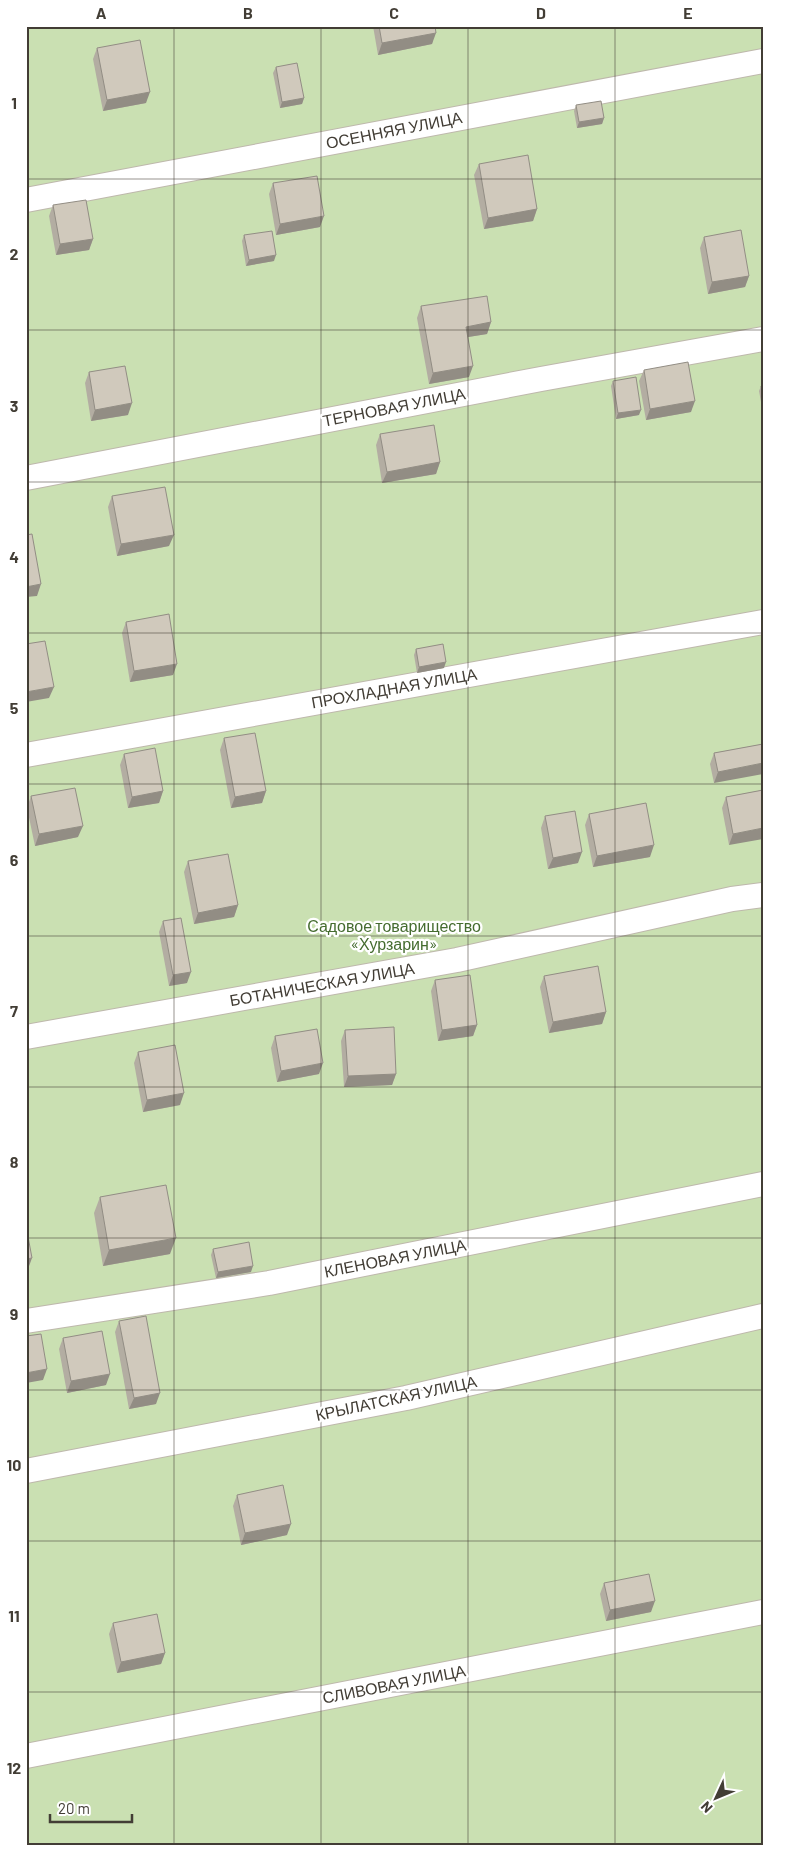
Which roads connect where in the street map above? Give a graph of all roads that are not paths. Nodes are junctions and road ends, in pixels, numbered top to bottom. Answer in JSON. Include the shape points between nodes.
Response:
{"nodes":[{"id":1,"x":763,"y":61,"type":"edge"},
{"id":2,"x":26,"y":200,"type":"edge"},
{"id":3,"x":763,"y":339,"type":"edge"},
{"id":4,"x":26,"y":478,"type":"edge"},
{"id":5,"x":763,"y":622,"type":"edge"},
{"id":6,"x":26,"y":755,"type":"edge"},
{"id":7,"x":763,"y":895,"type":"edge"},
{"id":8,"x":26,"y":1037,"type":"edge"},
{"id":9,"x":763,"y":1184,"type":"edge"},
{"id":10,"x":763,"y":1316,"type":"edge"},
{"id":11,"x":26,"y":1322,"type":"edge"},
{"id":12,"x":26,"y":1470,"type":"edge"},
{"id":13,"x":763,"y":1612,"type":"edge"},
{"id":14,"x":26,"y":1756,"type":"edge"}],
"edges":[{"from":1,"to":2,"type":"street","name":"ОСЕННЯЯ УЛИЦА"},
{"from":3,"to":4,"type":"street","name":"ТЕРНОВАЯ УЛИЦА"},
{"from":5,"to":6,"type":"street","name":"ПРОХЛАДНАЯ УЛИЦА"},
{"from":7,"to":8,"type":"street","name":"БОТАНИЧЕСКАЯ УЛИЦА","via":[[457,960]]},
{"from":9,"to":11,"type":"street","name":"КЛЕНОВАЯ УЛИЦА","via":[[269,1283]]},
{"from":10,"to":12,"type":"street","name":"КРЫЛАТСКАЯ УЛИЦА","via":[[406,1398]]},
{"from":13,"to":14,"type":"street","name":"СЛИВОВАЯ УЛИЦА"}]}
